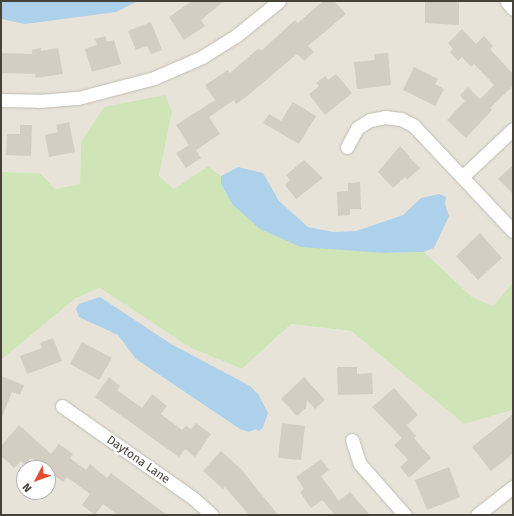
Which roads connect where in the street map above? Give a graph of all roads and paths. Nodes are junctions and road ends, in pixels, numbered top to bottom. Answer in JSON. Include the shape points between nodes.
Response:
{"nodes":[{"id":1,"x":280,"y":1,"type":"edge"},
{"id":2,"x":1,"y":100,"type":"edge"},
{"id":3,"x":513,"y":129,"type":"edge"},
{"id":4,"x":347,"y":147,"type":"dead end"},
{"id":5,"x":462,"y":177,"type":"junction"},
{"id":6,"x":513,"y":231,"type":"edge"},
{"id":7,"x":62,"y":406,"type":"dead end"},
{"id":8,"x":352,"y":440,"type":"dead end"},
{"id":9,"x":513,"y":487,"type":"edge"},
{"id":10,"x":212,"y":515,"type":"edge"},
{"id":11,"x":405,"y":515,"type":"edge"},
{"id":12,"x":477,"y":515,"type":"edge"}],
"edges":[{"from":1,"to":2,"type":"street","via":[[237,35],[202,57],[154,78],[78,98],[40,101]]},
{"from":3,"to":5,"type":"street"},
{"from":4,"to":5,"type":"street","via":[[357,128],[370,120],[385,117],[401,119],[413,126]]},
{"from":5,"to":6,"type":"street"},
{"from":7,"to":10,"type":"street","name":"Daytona Lane"},
{"from":8,"to":11,"type":"street","via":[[360,464]]},
{"from":9,"to":12,"type":"street"}]}
